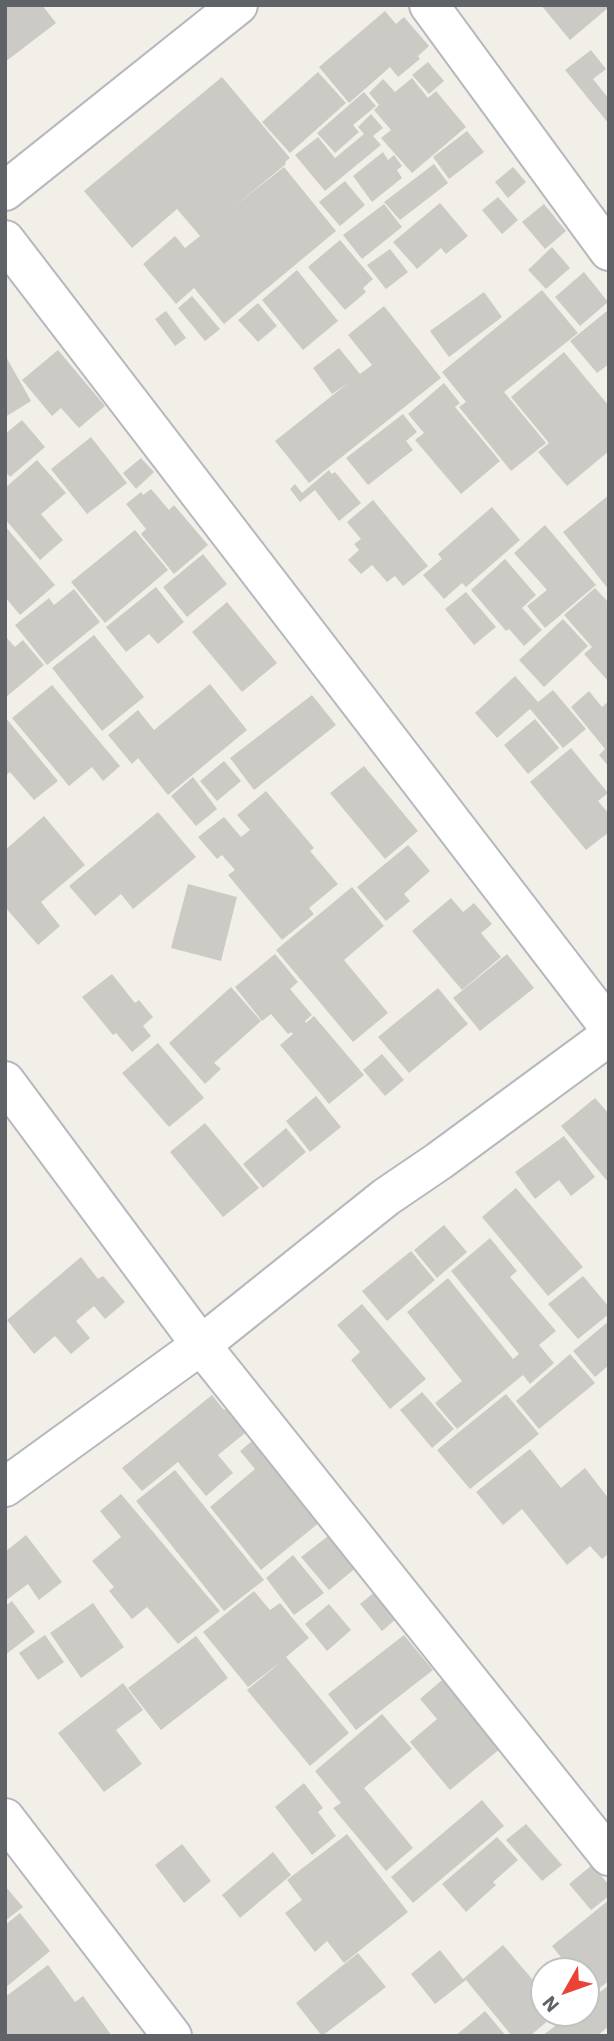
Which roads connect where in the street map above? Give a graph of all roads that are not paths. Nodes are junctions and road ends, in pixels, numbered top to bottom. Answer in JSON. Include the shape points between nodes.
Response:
{"nodes":[{"id":1,"x":237,"y":5,"type":"edge"},
{"id":2,"x":429,"y":5,"type":"edge"},
{"id":3,"x":5,"y":191,"type":"edge"},
{"id":4,"x":5,"y":240,"type":"edge"},
{"id":5,"x":609,"y":251,"type":"edge"},
{"id":6,"x":609,"y":1027,"type":"edge"},
{"id":7,"x":609,"y":1036,"type":"edge"},
{"id":8,"x":5,"y":1081,"type":"edge"},
{"id":9,"x":201,"y":1345,"type":"junction"},
{"id":10,"x":5,"y":1488,"type":"edge"},
{"id":11,"x":5,"y":1818,"type":"edge"},
{"id":12,"x":609,"y":1856,"type":"edge"},
{"id":13,"x":172,"y":2036,"type":"edge"}],
"edges":[{"from":1,"to":3,"type":"street"},
{"from":2,"to":5,"type":"street"},
{"from":4,"to":6,"type":"street"},
{"from":7,"to":9,"type":"street","via":[[386,1197]]},
{"from":8,"to":9,"type":"street"},
{"from":9,"to":10,"type":"street"},
{"from":9,"to":12,"type":"street"},
{"from":11,"to":13,"type":"street"}]}
